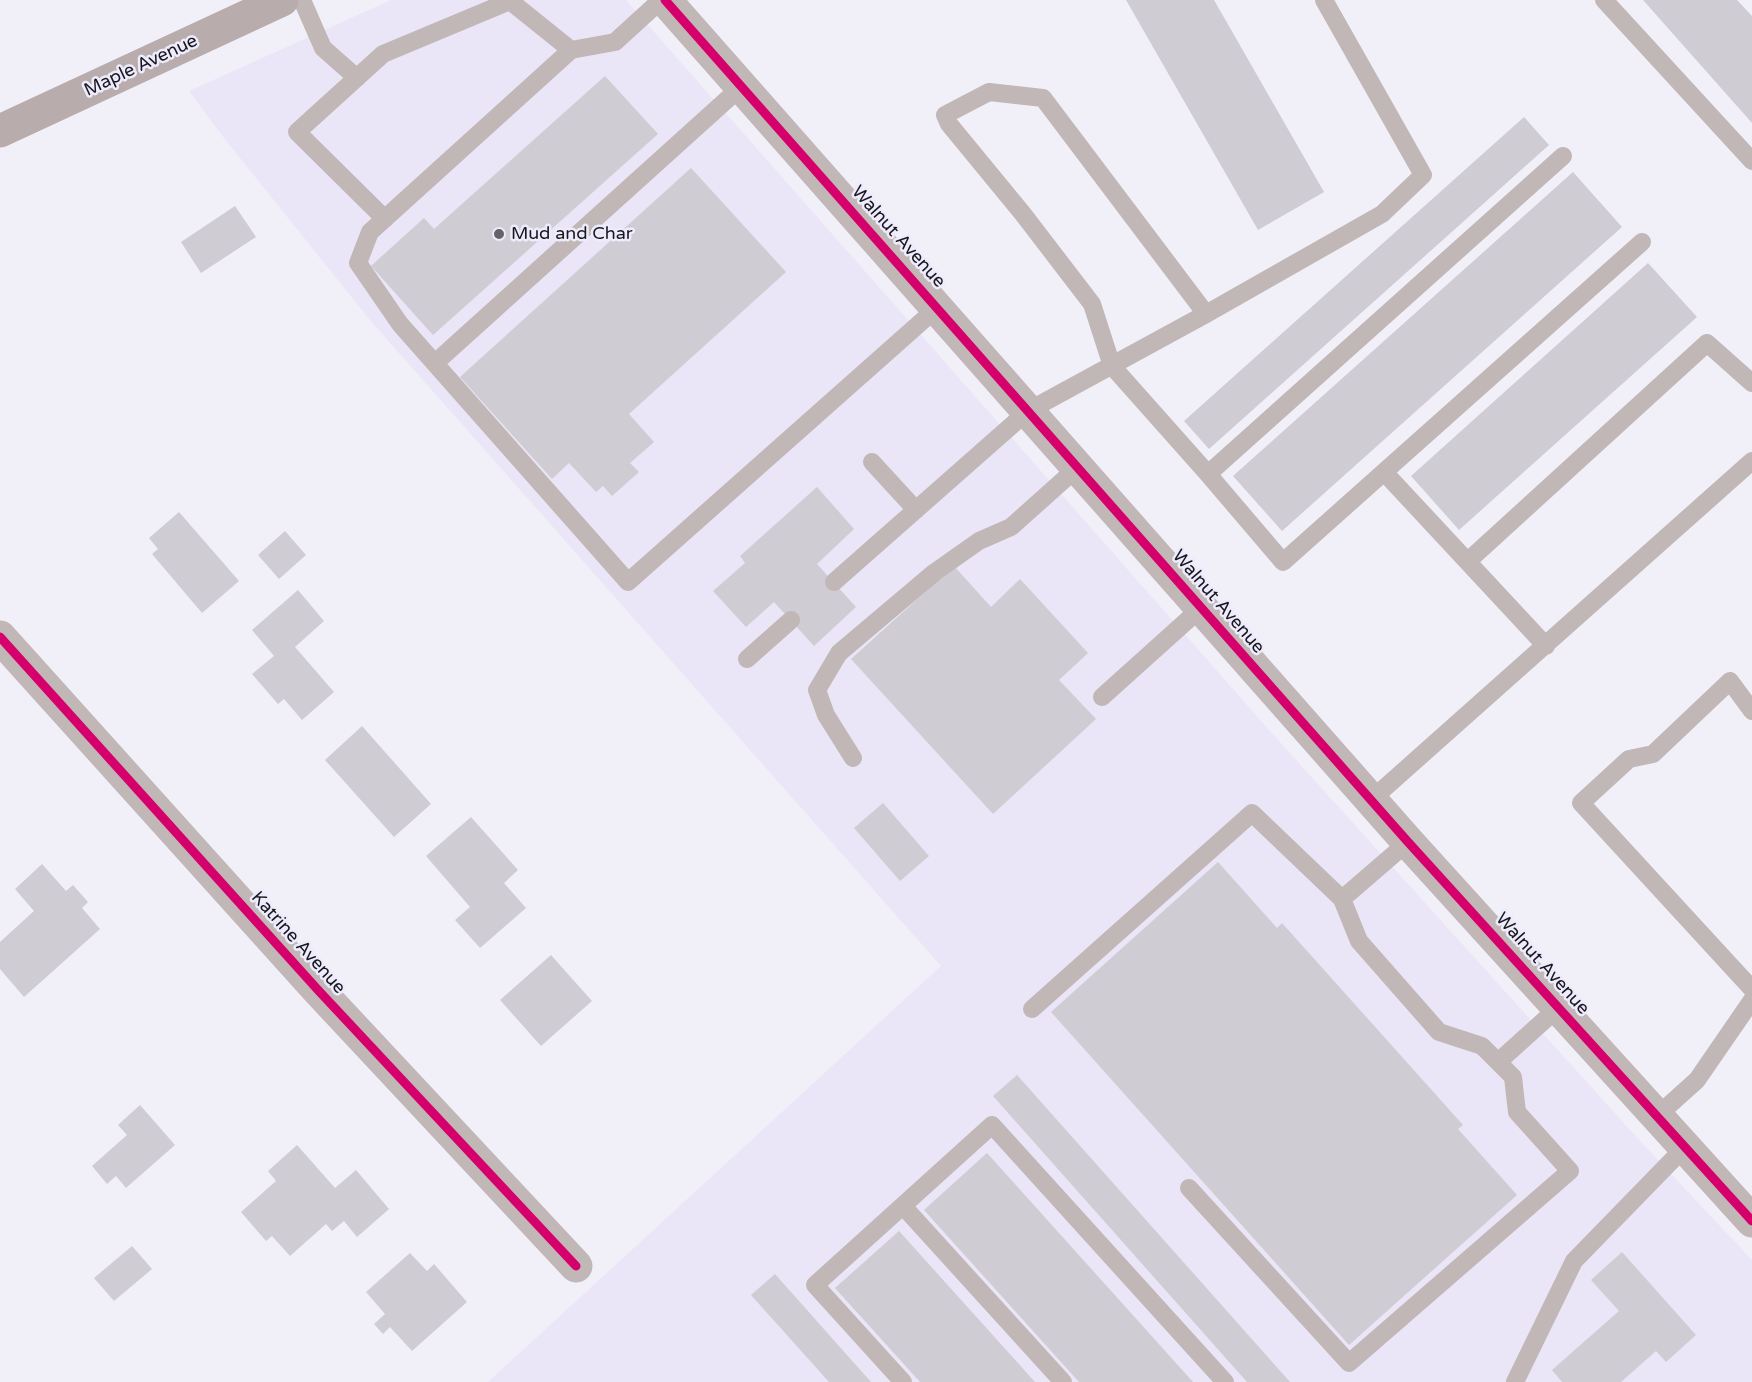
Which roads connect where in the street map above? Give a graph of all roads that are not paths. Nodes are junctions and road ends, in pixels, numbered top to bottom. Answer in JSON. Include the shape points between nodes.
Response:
{"nodes":[{"id":1,"x":282,"y":0,"type":"edge"},
{"id":2,"x":302,"y":0,"type":"edge"},
{"id":3,"x":663,"y":0,"type":"edge"},
{"id":4,"x":1324,"y":0,"type":"edge"},
{"id":5,"x":1604,"y":0,"type":"edge"},
{"id":6,"x":571,"y":50,"type":"junction"},
{"id":7,"x":357,"y":78,"type":"junction"},
{"id":8,"x":742,"y":86,"type":"junction"},
{"id":9,"x":0,"y":131,"type":"edge"},
{"id":10,"x":1563,"y":156,"type":"dead end"},
{"id":11,"x":1752,"y":161,"type":"edge"},
{"id":12,"x":385,"y":219,"type":"junction"},
{"id":13,"x":1642,"y":242,"type":"dead end"},
{"id":14,"x":938,"y":307,"type":"junction"},
{"id":15,"x":1206,"y":314,"type":"junction"},
{"id":16,"x":435,"y":363,"type":"junction"},
{"id":17,"x":1112,"y":366,"type":"junction"},
{"id":18,"x":1752,"y":383,"type":"edge"},
{"id":19,"x":1028,"y":411,"type":"junction"},
{"id":20,"x":1752,"y":461,"type":"edge"},
{"id":21,"x":872,"y":462,"type":"dead end"},
{"id":22,"x":1077,"y":468,"type":"junction"},
{"id":23,"x":1384,"y":472,"type":"junction"},
{"id":24,"x":1208,"y":474,"type":"junction"},
{"id":25,"x":916,"y":510,"type":"junction"},
{"id":26,"x":1468,"y":561,"type":"junction"},
{"id":27,"x":834,"y":582,"type":"dead end"},
{"id":28,"x":1201,"y":608,"type":"junction"},
{"id":29,"x":791,"y":620,"type":"dead end"},
{"id":30,"x":0,"y":637,"type":"edge"},
{"id":31,"x":1546,"y":646,"type":"junction"},
{"id":32,"x":747,"y":659,"type":"dead end"},
{"id":33,"x":1102,"y":697,"type":"dead end"},
{"id":34,"x":1752,"y":711,"type":"edge"},
{"id":35,"x":853,"y":758,"type":"dead end"},
{"id":36,"x":1371,"y":800,"type":"junction"},
{"id":37,"x":1408,"y":842,"type":"junction"},
{"id":38,"x":1342,"y":898,"type":"junction"},
{"id":39,"x":1752,"y":989,"type":"edge"},
{"id":40,"x":1752,"y":1000,"type":"edge"},
{"id":41,"x":1559,"y":1007,"type":"junction"},
{"id":42,"x":1032,"y":1009,"type":"dead end"},
{"id":43,"x":1498,"y":1062,"type":"junction"},
{"id":44,"x":1657,"y":1116,"type":"junction"},
{"id":45,"x":1685,"y":1148,"type":"junction"},
{"id":46,"x":1189,"y":1188,"type":"dead end"},
{"id":47,"x":903,"y":1206,"type":"junction"},
{"id":48,"x":1752,"y":1221,"type":"edge"},
{"id":49,"x":576,"y":1266,"type":"dead end"},
{"id":50,"x":903,"y":1382,"type":"edge"},
{"id":51,"x":1063,"y":1382,"type":"edge"},
{"id":52,"x":1226,"y":1382,"type":"edge"},
{"id":53,"x":1515,"y":1382,"type":"edge"}],
"edges":[{"from":1,"to":9,"type":"main road","name":"Maple Avenue"},
{"from":2,"to":7,"type":"lane","via":[[323,48]]},
{"from":3,"to":6,"type":"lane","via":[[615,42]]},
{"from":3,"to":8,"type":"street","name":"Walnut Avenue"},
{"from":4,"to":15,"type":"lane","via":[[1423,175],[1382,213]]},
{"from":5,"to":11,"type":"lane"},
{"from":6,"to":7,"type":"lane","via":[[510,1],[383,54]]},
{"from":6,"to":12,"type":"lane"},
{"from":7,"to":12,"type":"lane","via":[[297,132]]},
{"from":8,"to":14,"type":"street","name":"Walnut Avenue"},
{"from":8,"to":16,"type":"lane"},
{"from":10,"to":24,"type":"lane"},
{"from":12,"to":16,"type":"lane","via":[[370,232],[358,263],[400,324]]},
{"from":13,"to":23,"type":"lane"},
{"from":14,"to":16,"type":"lane","via":[[628,582]]},
{"from":14,"to":19,"type":"street","name":"Walnut Avenue"},
{"from":15,"to":17,"type":"lane"},
{"from":15,"to":17,"type":"lane","via":[[1043,98],[988,92],[945,115],[1092,304]]},
{"from":17,"to":19,"type":"lane"},
{"from":17,"to":24,"type":"lane"},
{"from":18,"to":26,"type":"lane","via":[[1707,343]]},
{"from":19,"to":22,"type":"street","name":"Walnut Avenue"},
{"from":19,"to":25,"type":"lane"},
{"from":20,"to":31,"type":"lane"},
{"from":21,"to":25,"type":"lane"},
{"from":22,"to":28,"type":"street","name":"Walnut Avenue"},
{"from":22,"to":35,"type":"lane","via":[[1011,527],[979,541],[935,572],[840,653],[817,690],[826,715]]},
{"from":23,"to":24,"type":"lane","via":[[1283,562]]},
{"from":23,"to":26,"type":"lane"},
{"from":25,"to":27,"type":"lane"},
{"from":26,"to":31,"type":"lane"},
{"from":28,"to":33,"type":"lane"},
{"from":28,"to":36,"type":"street","name":"Walnut Avenue"},
{"from":29,"to":32,"type":"lane"},
{"from":30,"to":49,"type":"street","name":"Katrine Avenue","via":[[326,999]]},
{"from":31,"to":36,"type":"lane"},
{"from":34,"to":39,"type":"lane","via":[[1730,681],[1653,754],[1629,759],[1581,803]]},
{"from":36,"to":37,"type":"street","name":"Walnut Avenue"},
{"from":37,"to":38,"type":"lane"},
{"from":37,"to":41,"type":"street","name":"Walnut Avenue"},
{"from":38,"to":42,"type":"lane","via":[[1252,813]]},
{"from":38,"to":43,"type":"lane","via":[[1359,941],[1439,1032],[1482,1046]]},
{"from":40,"to":44,"type":"lane","via":[[1697,1080]]},
{"from":41,"to":43,"type":"lane"},
{"from":41,"to":44,"type":"street","name":"Walnut Avenue"},
{"from":43,"to":46,"type":"lane","via":[[1513,1077],[1517,1112],[1570,1171],[1349,1363]]},
{"from":44,"to":45,"type":"street","name":"Walnut Avenue"},
{"from":45,"to":48,"type":"street","name":"Walnut Avenue"},
{"from":45,"to":53,"type":"lane","via":[[1574,1261]]},
{"from":47,"to":50,"type":"lane","via":[[815,1285]]},
{"from":47,"to":51,"type":"lane"},
{"from":47,"to":52,"type":"lane","via":[[992,1125]]}]}
